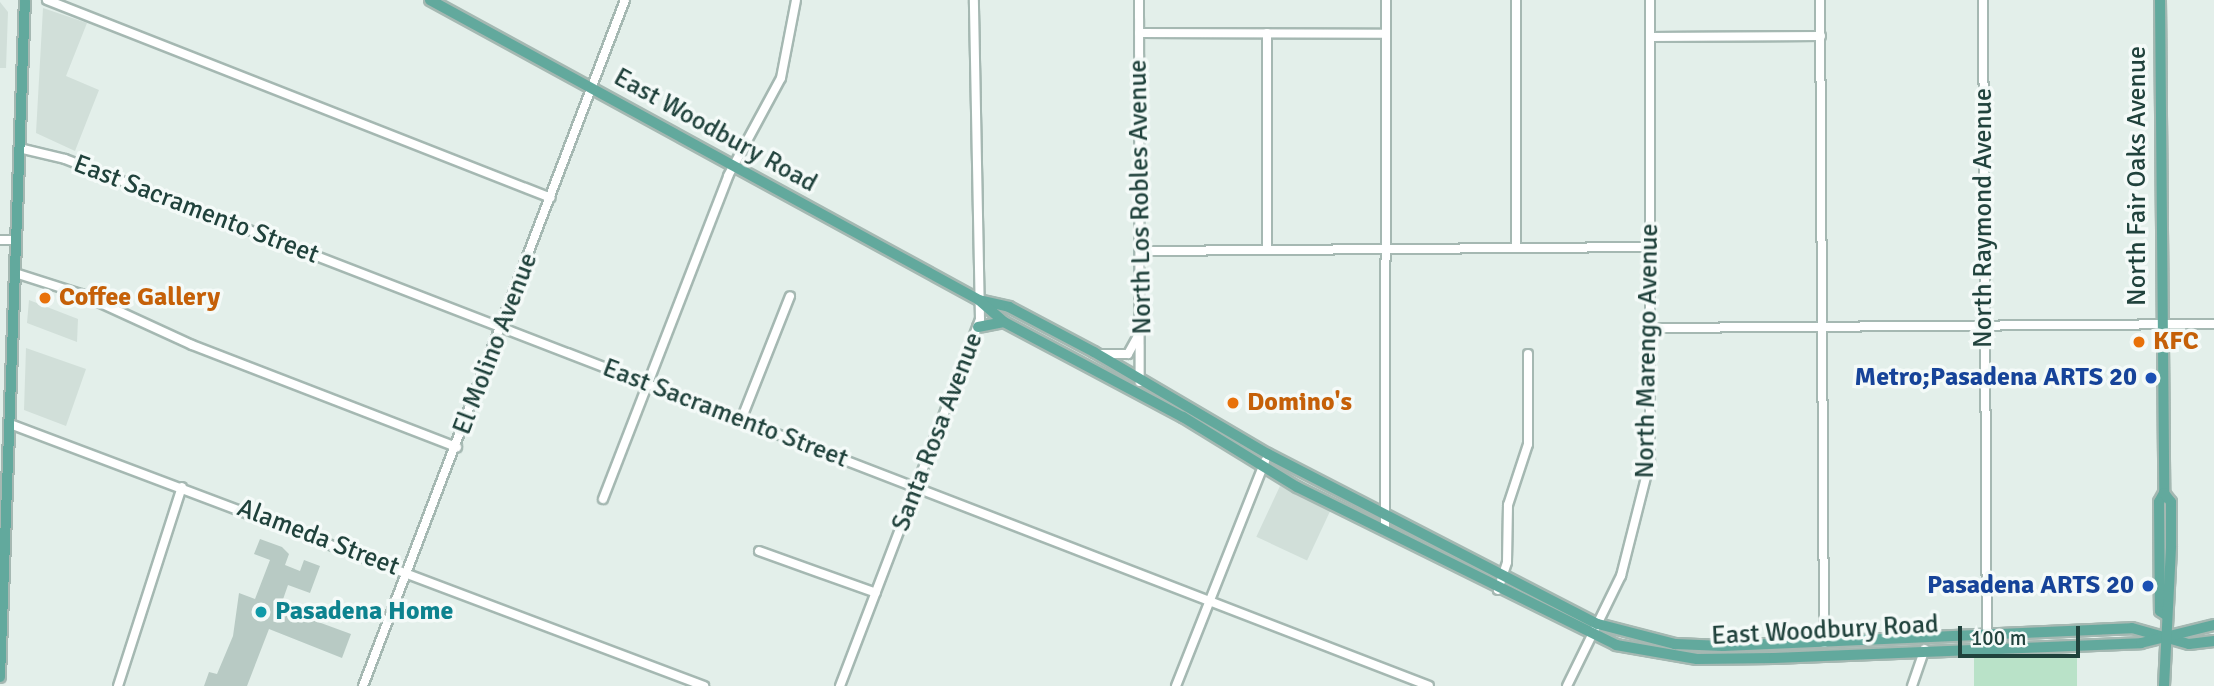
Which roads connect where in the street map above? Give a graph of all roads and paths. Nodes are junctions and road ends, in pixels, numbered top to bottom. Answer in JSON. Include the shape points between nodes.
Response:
{"nodes":[{"id":1,"x":25,"y":0,"type":"edge"},
{"id":2,"x":47,"y":0,"type":"edge"},
{"id":3,"x":430,"y":0,"type":"edge"},
{"id":4,"x":625,"y":0,"type":"edge"},
{"id":5,"x":796,"y":0,"type":"edge"},
{"id":6,"x":974,"y":0,"type":"edge"},
{"id":7,"x":1139,"y":0,"type":"edge"},
{"id":8,"x":1386,"y":0,"type":"edge"},
{"id":9,"x":1516,"y":0,"type":"edge"},
{"id":10,"x":1650,"y":0,"type":"edge"},
{"id":11,"x":1820,"y":0,"type":"edge"},
{"id":12,"x":1983,"y":0,"type":"edge"},
{"id":13,"x":2160,"y":0,"type":"edge"},
{"id":14,"x":1139,"y":33,"type":"junction"},
{"id":15,"x":1267,"y":33,"type":"junction"},
{"id":16,"x":1386,"y":34,"type":"junction"},
{"id":17,"x":1821,"y":36,"type":"junction"},
{"id":18,"x":1650,"y":37,"type":"junction"},
{"id":19,"x":591,"y":89,"type":"junction"},
{"id":20,"x":19,"y":148,"type":"junction"},
{"id":21,"x":735,"y":168,"type":"junction"},
{"id":22,"x":551,"y":198,"type":"junction"},
{"id":23,"x":0,"y":240,"type":"edge"},
{"id":24,"x":16,"y":240,"type":"junction"},
{"id":25,"x":1652,"y":247,"type":"junction"},
{"id":26,"x":1516,"y":248,"type":"junction"},
{"id":27,"x":1267,"y":250,"type":"junction"},
{"id":28,"x":1388,"y":250,"type":"junction"},
{"id":29,"x":1142,"y":251,"type":"junction"},
{"id":30,"x":15,"y":274,"type":"junction"},
{"id":31,"x":790,"y":296,"type":"dead end"},
{"id":32,"x":979,"y":300,"type":"junction"},
{"id":33,"x":1004,"y":322,"type":"junction"},
{"id":34,"x":2214,"y":324,"type":"edge"},
{"id":35,"x":2161,"y":325,"type":"junction"},
{"id":36,"x":1984,"y":326,"type":"junction"},
{"id":37,"x":978,"y":327,"type":"junction"},
{"id":38,"x":1821,"y":327,"type":"junction"},
{"id":39,"x":502,"y":328,"type":"junction"},
{"id":40,"x":1142,"y":328,"type":"junction"},
{"id":41,"x":1652,"y":328,"type":"junction"},
{"id":42,"x":1094,"y":352,"type":"junction"},
{"id":43,"x":1528,"y":354,"type":"dead end"},
{"id":44,"x":647,"y":384,"type":"junction"},
{"id":45,"x":1137,"y":387,"type":"junction"},
{"id":46,"x":741,"y":420,"type":"junction"},
{"id":47,"x":1216,"y":420,"type":"junction"},
{"id":48,"x":10,"y":424,"type":"junction"},
{"id":49,"x":1209,"y":432,"type":"junction"},
{"id":50,"x":457,"y":447,"type":"junction"},
{"id":51,"x":1268,"y":454,"type":"junction"},
{"id":52,"x":1262,"y":468,"type":"junction"},
{"id":53,"x":4,"y":483,"type":"edge"},
{"id":54,"x":182,"y":487,"type":"junction"},
{"id":55,"x":916,"y":488,"type":"junction"},
{"id":56,"x":603,"y":499,"type":"dead end"},
{"id":57,"x":1387,"y":516,"type":"junction"},
{"id":58,"x":1385,"y":531,"type":"junction"},
{"id":59,"x":759,"y":551,"type":"dead end"},
{"id":60,"x":408,"y":573,"type":"junction"},
{"id":61,"x":1502,"y":574,"type":"junction"},
{"id":62,"x":1497,"y":590,"type":"junction"},
{"id":63,"x":876,"y":593,"type":"junction"},
{"id":64,"x":1208,"y":601,"type":"junction"},
{"id":65,"x":1598,"y":624,"type":"junction"},
{"id":66,"x":2214,"y":625,"type":"edge"},
{"id":67,"x":1986,"y":632,"type":"junction"},
{"id":68,"x":2165,"y":636,"type":"junction"},
{"id":69,"x":1591,"y":638,"type":"junction"},
{"id":70,"x":2214,"y":641,"type":"edge"},
{"id":71,"x":1824,"y":643,"type":"junction"},
{"id":72,"x":1987,"y":646,"type":"junction"},
{"id":73,"x":1925,"y":649,"type":"junction"},
{"id":74,"x":0,"y":677,"type":"edge"},
{"id":75,"x":118,"y":686,"type":"edge"},
{"id":76,"x":363,"y":686,"type":"edge"},
{"id":77,"x":704,"y":686,"type":"edge"},
{"id":78,"x":840,"y":686,"type":"edge"},
{"id":79,"x":1176,"y":686,"type":"edge"},
{"id":80,"x":1429,"y":686,"type":"edge"},
{"id":81,"x":1567,"y":686,"type":"edge"},
{"id":82,"x":1912,"y":686,"type":"edge"},
{"id":83,"x":2164,"y":686,"type":"edge"}],
"edges":[{"from":1,"to":20,"type":"main road"},
{"from":2,"to":22,"type":"street"},
{"from":3,"to":19,"type":"main road","name":"East Woodbury Road"},
{"from":4,"to":19,"type":"street","name":"El Molino Avenue"},
{"from":5,"to":21,"type":"street","via":[[781,78]]},
{"from":6,"to":32,"type":"street","name":"Santa Rosa Avenue"},
{"from":7,"to":14,"type":"street","name":"North Los Robles Avenue"},
{"from":8,"to":16,"type":"street"},
{"from":9,"to":26,"type":"street"},
{"from":10,"to":18,"type":"street","name":"North Marengo Avenue"},
{"from":11,"to":17,"type":"street"},
{"from":12,"to":36,"type":"street","name":"North Raymond Avenue"},
{"from":13,"to":35,"type":"main road","name":"North Fair Oaks Avenue"},
{"from":14,"to":15,"type":"street"},
{"from":14,"to":29,"type":"street","name":"North Los Robles Avenue"},
{"from":15,"to":16,"type":"street"},
{"from":15,"to":27,"type":"street"},
{"from":16,"to":28,"type":"street"},
{"from":17,"to":18,"type":"street"},
{"from":17,"to":38,"type":"street"},
{"from":18,"to":25,"type":"street","name":"North Marengo Avenue"},
{"from":19,"to":21,"type":"main road","name":"East Woodbury Road"},
{"from":19,"to":22,"type":"street","name":"El Molino Avenue"},
{"from":20,"to":24,"type":"main road"},
{"from":20,"to":39,"type":"street","name":"East Sacramento Street","via":[[65,159]]},
{"from":21,"to":32,"type":"main road","name":"East Woodbury Road"},
{"from":21,"to":44,"type":"street"},
{"from":22,"to":39,"type":"street","name":"El Molino Avenue"},
{"from":23,"to":24,"type":"street"},
{"from":24,"to":30,"type":"main road"},
{"from":25,"to":26,"type":"street"},
{"from":25,"to":41,"type":"street","name":"North Marengo Avenue"},
{"from":26,"to":28,"type":"street"},
{"from":27,"to":28,"type":"street"},
{"from":27,"to":29,"type":"street"},
{"from":28,"to":57,"type":"street"},
{"from":29,"to":40,"type":"street","name":"North Los Robles Avenue"},
{"from":30,"to":48,"type":"main road"},
{"from":30,"to":50,"type":"street","via":[[81,294],[192,345]]},
{"from":31,"to":46,"type":"street"},
{"from":32,"to":33,"type":"main road","name":"East Woodbury Road"},
{"from":32,"to":37,"type":"street","name":"Santa Rosa Avenue"},
{"from":32,"to":42,"type":"main road","name":"East Woodbury Road","via":[[1009,307]]},
{"from":33,"to":37,"type":"main road"},
{"from":33,"to":45,"type":"main road","name":"East Woodbury Road"},
{"from":34,"to":35,"type":"street"},
{"from":35,"to":36,"type":"street"},
{"from":35,"to":68,"type":"main road","name":"North Fair Oaks Avenue","via":[[2164,493],[2160,598],[2166,615]]},
{"from":36,"to":38,"type":"street"},
{"from":36,"to":67,"type":"street","name":"North Raymond Avenue"},
{"from":37,"to":55,"type":"street","name":"Santa Rosa Avenue"},
{"from":38,"to":41,"type":"street"},
{"from":38,"to":71,"type":"street"},
{"from":39,"to":44,"type":"street","name":"East Sacramento Street"},
{"from":39,"to":50,"type":"street","name":"El Molino Avenue"},
{"from":40,"to":42,"type":"street","via":[[1128,354]]},
{"from":40,"to":45,"type":"street","name":"North Los Robles Avenue"},
{"from":41,"to":65,"type":"street","name":"North Marengo Avenue","via":[[1646,487],[1621,576]]},
{"from":42,"to":45,"type":"main road","name":"East Woodbury Road"},
{"from":43,"to":61,"type":"street","via":[[1528,444],[1508,505]]},
{"from":44,"to":46,"type":"street","name":"East Sacramento Street"},
{"from":44,"to":56,"type":"street"},
{"from":45,"to":47,"type":"main road","name":"East Woodbury Road"},
{"from":45,"to":49,"type":"main road","name":"East Woodbury Road"},
{"from":46,"to":55,"type":"street","name":"East Sacramento Street"},
{"from":47,"to":49,"type":"main road"},
{"from":47,"to":51,"type":"main road","name":"East Woodbury Road"},
{"from":48,"to":53,"type":"main road"},
{"from":48,"to":54,"type":"street","name":"Alameda Street"},
{"from":49,"to":52,"type":"main road","name":"East Woodbury Road"},
{"from":50,"to":60,"type":"street","name":"El Molino Avenue"},
{"from":51,"to":52,"type":"street"},
{"from":51,"to":57,"type":"main road","name":"East Woodbury Road"},
{"from":52,"to":58,"type":"main road","name":"East Woodbury Road"},
{"from":52,"to":64,"type":"street"},
{"from":53,"to":74,"type":"main road"},
{"from":54,"to":60,"type":"street","name":"Alameda Street"},
{"from":54,"to":75,"type":"street"},
{"from":55,"to":63,"type":"street","name":"Santa Rosa Avenue"},
{"from":55,"to":64,"type":"street","name":"East Sacramento Street"},
{"from":57,"to":58,"type":"street"},
{"from":57,"to":61,"type":"main road","name":"East Woodbury Road"},
{"from":58,"to":62,"type":"main road","name":"East Woodbury Road"},
{"from":59,"to":63,"type":"street"},
{"from":60,"to":76,"type":"street","name":"El Molino Avenue"},
{"from":60,"to":77,"type":"street","name":"Alameda Street"},
{"from":61,"to":62,"type":"street"},
{"from":61,"to":65,"type":"main road","name":"East Woodbury Road"},
{"from":62,"to":69,"type":"main road","name":"East Woodbury Road"},
{"from":63,"to":78,"type":"street","name":"Santa Rosa Avenue"},
{"from":64,"to":79,"type":"street"},
{"from":64,"to":80,"type":"street","name":"East Sacramento Street"},
{"from":65,"to":69,"type":"street","name":"North Marengo Avenue"},
{"from":65,"to":71,"type":"main road","name":"East Woodbury Road","via":[[1675,644]]},
{"from":66,"to":68,"type":"main road"},
{"from":67,"to":68,"type":"main road","name":"East Woodbury Road","via":[[2132,628]]},
{"from":67,"to":71,"type":"main road","name":"East Woodbury Road"},
{"from":67,"to":72,"type":"street","name":"North Raymond Avenue"},
{"from":68,"to":70,"type":"main road","via":[[2189,644]]},
{"from":68,"to":72,"type":"main road","name":"East Woodbury Road","via":[[2141,643]]},
{"from":68,"to":83,"type":"main road","name":"North Fair Oaks Avenue"},
{"from":69,"to":73,"type":"main road","name":"East Woodbury Road","via":[[1697,659]]},
{"from":69,"to":81,"type":"street","name":"North Marengo Avenue"},
{"from":72,"to":73,"type":"main road","name":"East Woodbury Road"},
{"from":73,"to":82,"type":"street"}]}
